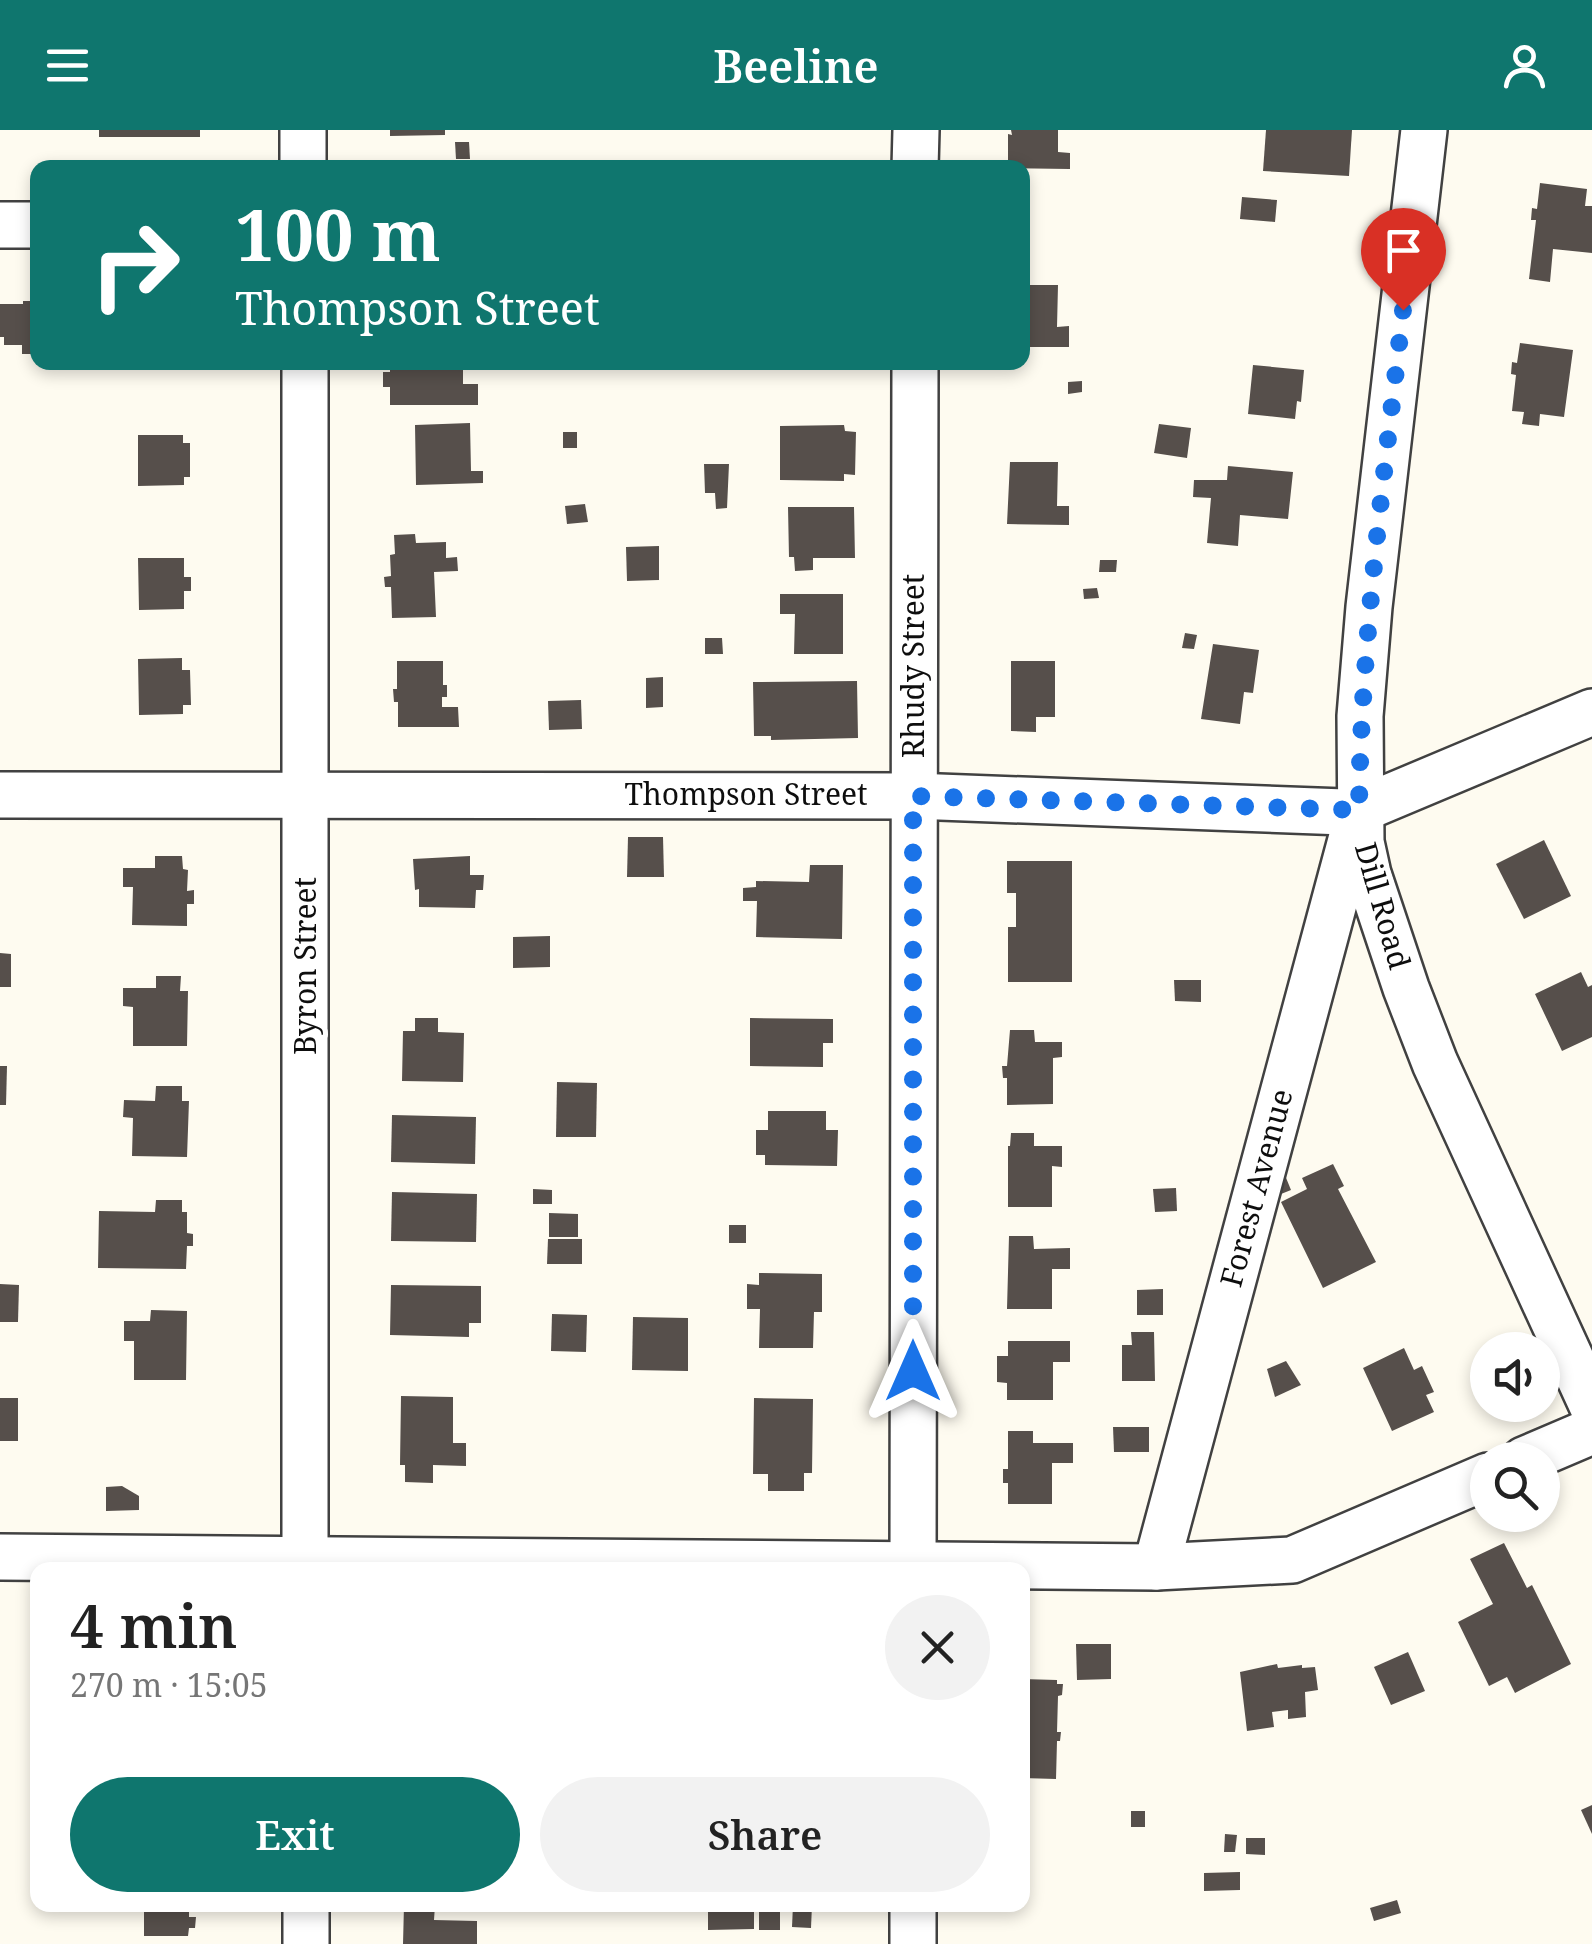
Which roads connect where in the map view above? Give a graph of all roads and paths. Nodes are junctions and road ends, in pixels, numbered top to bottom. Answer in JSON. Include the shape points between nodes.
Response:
{"nodes":[{"id":1,"x":303,"y":130,"type":"edge"},
{"id":2,"x":916,"y":130,"type":"edge"},
{"id":3,"x":1424,"y":130,"type":"edge"},
{"id":4,"x":303,"y":160,"type":"edge"},
{"id":5,"x":916,"y":160,"type":"edge"},
{"id":6,"x":0,"y":225,"type":"edge"},
{"id":7,"x":30,"y":225,"type":"edge"},
{"id":8,"x":304,"y":370,"type":"edge"},
{"id":9,"x":915,"y":370,"type":"edge"},
{"id":10,"x":1592,"y":712,"type":"edge"},
{"id":11,"x":306,"y":794,"type":"junction"},
{"id":12,"x":0,"y":795,"type":"edge"},
{"id":13,"x":913,"y":796,"type":"junction"},
{"id":14,"x":1359,"y":810,"type":"junction"},
{"id":15,"x":1592,"y":1405,"type":"edge"},
{"id":16,"x":1592,"y":1431,"type":"edge"},
{"id":17,"x":1560,"y":1445,"type":"edge"},
{"id":18,"x":1470,"y":1484,"type":"edge"},
{"id":19,"x":0,"y":1557,"type":"edge"},
{"id":20,"x":191,"y":1562,"type":"edge"},
{"id":21,"x":306,"y":1562,"type":"edge"},
{"id":22,"x":913,"y":1562,"type":"edge"},
{"id":23,"x":1030,"y":1566,"type":"edge"},
{"id":24,"x":1156,"y":1567,"type":"junction"},
{"id":25,"x":306,"y":1912,"type":"edge"},
{"id":26,"x":913,"y":1912,"type":"edge"},
{"id":27,"x":306,"y":1944,"type":"edge"},
{"id":28,"x":913,"y":1944,"type":"edge"}],
"edges":[{"from":1,"to":4,"type":"street"},
{"from":2,"to":5,"type":"street"},
{"from":3,"to":14,"type":"street","name":"Dill Road","via":[[1369,607]]},
{"from":6,"to":7,"type":"street"},
{"from":8,"to":11,"type":"street","name":"Byron Street"},
{"from":9,"to":13,"type":"street","name":"Rhudy Street"},
{"from":10,"to":14,"type":"street","name":"Thompson Street"},
{"from":11,"to":12,"type":"street","name":"Thompson Street"},
{"from":11,"to":13,"type":"street","name":"Thompson Street"},
{"from":11,"to":21,"type":"street","name":"Byron Street"},
{"from":13,"to":14,"type":"street","name":"Thompson Street"},
{"from":13,"to":22,"type":"street","name":"Rhudy Street"},
{"from":14,"to":15,"type":"street","name":"Dill Road","via":[[1368,874],[1406,988]]},
{"from":14,"to":24,"type":"street","name":"Forest Avenue"},
{"from":16,"to":17,"type":"street"},
{"from":18,"to":24,"type":"street","via":[[1292,1560]]},
{"from":19,"to":20,"type":"street"},
{"from":23,"to":24,"type":"street"},
{"from":25,"to":27,"type":"street"},
{"from":26,"to":28,"type":"street"}]}
